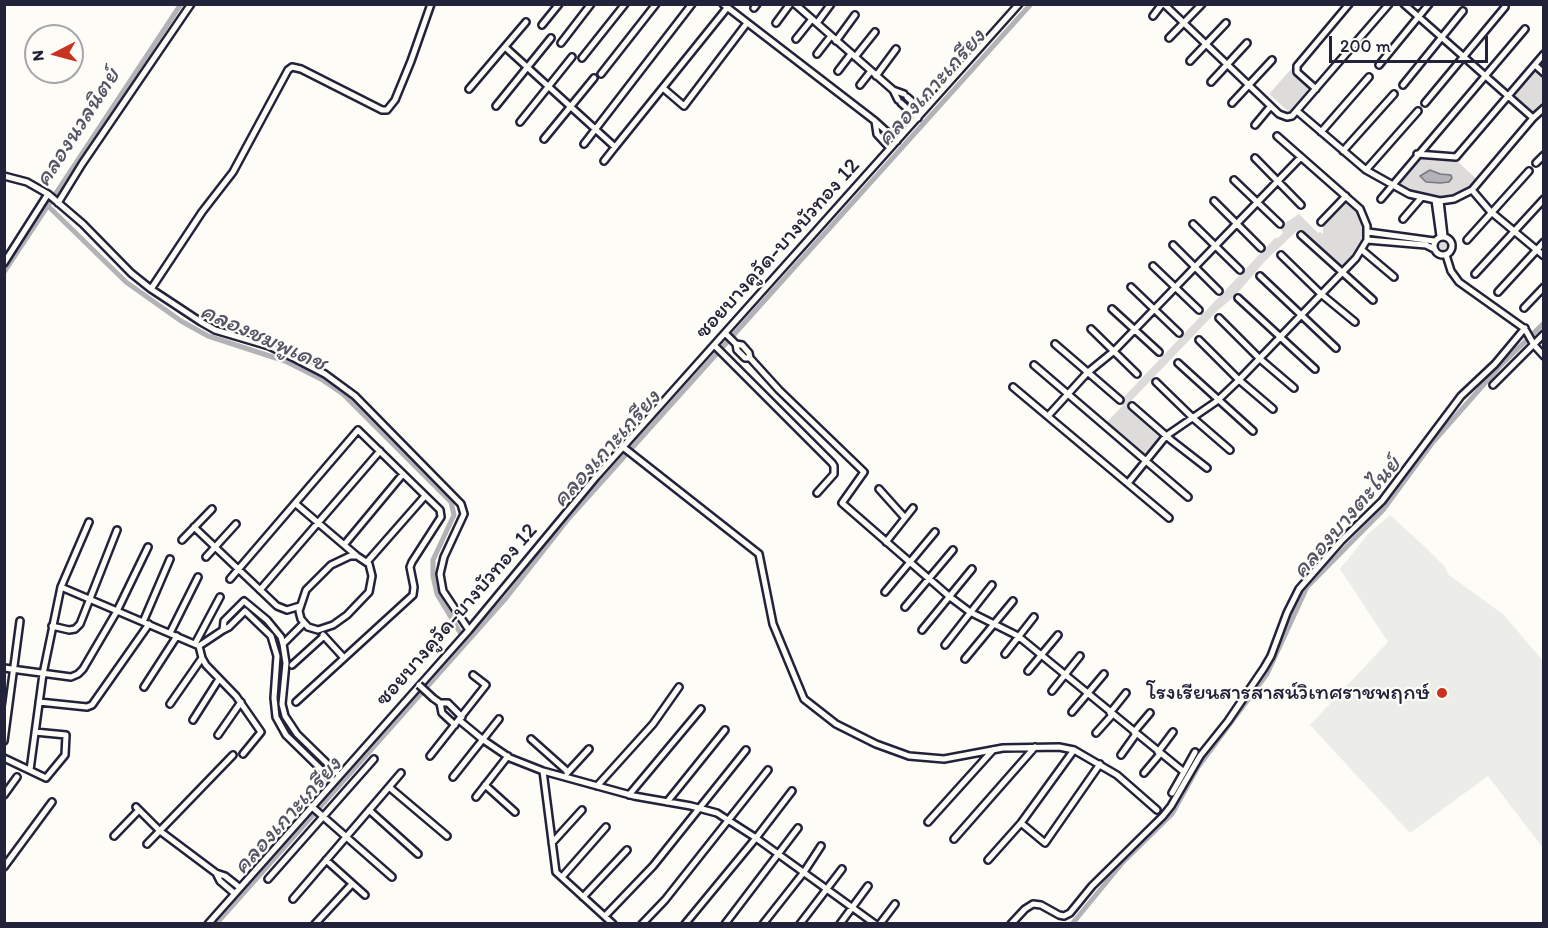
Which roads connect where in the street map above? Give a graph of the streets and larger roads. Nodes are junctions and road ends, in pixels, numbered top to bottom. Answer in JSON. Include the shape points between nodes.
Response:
{"nodes":[{"id":1,"x":191,"y":4,"type":"edge"},
{"id":2,"x":431,"y":4,"type":"edge"},
{"id":3,"x":559,"y":4,"type":"edge"},
{"id":4,"x":591,"y":4,"type":"edge"},
{"id":5,"x":625,"y":4,"type":"edge"},
{"id":6,"x":656,"y":4,"type":"edge"},
{"id":7,"x":692,"y":4,"type":"edge"},
{"id":8,"x":790,"y":4,"type":"edge"},
{"id":9,"x":831,"y":4,"type":"edge"},
{"id":10,"x":1019,"y":4,"type":"edge"},
{"id":11,"x":1163,"y":4,"type":"edge"},
{"id":12,"x":1202,"y":4,"type":"edge"},
{"id":13,"x":1349,"y":4,"type":"edge"},
{"id":14,"x":1389,"y":4,"type":"edge"},
{"id":15,"x":1404,"y":4,"type":"edge"},
{"id":16,"x":1429,"y":4,"type":"edge"},
{"id":17,"x":797,"y":5,"type":"edge"},
{"id":18,"x":725,"y":6,"type":"edge"},
{"id":19,"x":1505,"y":7,"type":"dead end"},
{"id":20,"x":1463,"y":11,"type":"dead end"},
{"id":21,"x":855,"y":15,"type":"dead end"},
{"id":22,"x":1153,"y":16,"type":"dead end"},
{"id":23,"x":1418,"y":16,"type":"junction"},
{"id":24,"x":814,"y":21,"type":"junction"},
{"id":25,"x":526,"y":22,"type":"dead end"},
{"id":26,"x":747,"y":23,"type":"junction"},
{"id":27,"x":776,"y":23,"type":"dead end"},
{"id":28,"x":1226,"y":23,"type":"dead end"},
{"id":29,"x":1183,"y":24,"type":"junction"},
{"id":30,"x":542,"y":25,"type":"dead end"},
{"id":31,"x":1525,"y":30,"type":"dead end"},
{"id":32,"x":875,"y":32,"type":"dead end"},
{"id":33,"x":1441,"y":37,"type":"junction"},
{"id":34,"x":551,"y":38,"type":"dead end"},
{"id":35,"x":834,"y":38,"type":"junction"},
{"id":36,"x":1169,"y":38,"type":"dead end"},
{"id":37,"x":796,"y":39,"type":"dead end"},
{"id":38,"x":561,"y":43,"type":"dead end"},
{"id":39,"x":1247,"y":43,"type":"dead end"},
{"id":40,"x":1205,"y":45,"type":"junction"},
{"id":41,"x":505,"y":47,"type":"junction"},
{"id":42,"x":896,"y":49,"type":"dead end"},
{"id":43,"x":817,"y":54,"type":"dead end"},
{"id":44,"x":1544,"y":54,"type":"edge"},
{"id":45,"x":853,"y":56,"type":"junction"},
{"id":46,"x":1465,"y":56,"type":"junction"},
{"id":47,"x":572,"y":57,"type":"dead end"},
{"id":48,"x":582,"y":58,"type":"dead end"},
{"id":49,"x":1272,"y":60,"type":"dead end"},
{"id":50,"x":1190,"y":61,"type":"dead end"},
{"id":51,"x":1226,"y":65,"type":"junction"},
{"id":52,"x":1379,"y":65,"type":"dead end"},
{"id":53,"x":1535,"y":65,"type":"junction"},
{"id":54,"x":527,"y":68,"type":"junction"},
{"id":55,"x":838,"y":71,"type":"dead end"},
{"id":56,"x":1544,"y":73,"type":"edge"},
{"id":57,"x":601,"y":74,"type":"dead end"},
{"id":58,"x":873,"y":74,"type":"junction"},
{"id":59,"x":1485,"y":75,"type":"junction"},
{"id":60,"x":1369,"y":76,"type":"dead end"},
{"id":61,"x":594,"y":78,"type":"dead end"},
{"id":62,"x":1211,"y":81,"type":"dead end"},
{"id":63,"x":860,"y":85,"type":"dead end"},
{"id":64,"x":1403,"y":85,"type":"dead end"},
{"id":65,"x":548,"y":86,"type":"junction"},
{"id":66,"x":1248,"y":86,"type":"junction"},
{"id":67,"x":663,"y":88,"type":"junction"},
{"id":68,"x":1316,"y":88,"type":"junction"},
{"id":69,"x":470,"y":89,"type":"dead end"},
{"id":70,"x":893,"y":90,"type":"junction"},
{"id":71,"x":1394,"y":94,"type":"dead end"},
{"id":72,"x":1508,"y":96,"type":"junction"},
{"id":73,"x":1232,"y":103,"type":"dead end"},
{"id":74,"x":1425,"y":104,"type":"dead end"},
{"id":75,"x":496,"y":106,"type":"dead end"},
{"id":76,"x":570,"y":107,"type":"junction"},
{"id":77,"x":1270,"y":107,"type":"junction"},
{"id":78,"x":1544,"y":108,"type":"edge"},
{"id":79,"x":923,"y":111,"type":"junction"},
{"id":80,"x":1297,"y":111,"type":"junction"},
{"id":81,"x":1418,"y":111,"type":"dead end"},
{"id":82,"x":918,"y":118,"type":"junction"},
{"id":83,"x":1533,"y":118,"type":"junction"},
{"id":84,"x":875,"y":121,"type":"junction"},
{"id":85,"x":520,"y":122,"type":"dead end"},
{"id":86,"x":1255,"y":125,"type":"dead end"},
{"id":87,"x":595,"y":129,"type":"junction"},
{"id":88,"x":1321,"y":132,"type":"junction"},
{"id":89,"x":1276,"y":136,"type":"dead end"},
{"id":90,"x":544,"y":138,"type":"dead end"},
{"id":91,"x":897,"y":141,"type":"junction"},
{"id":92,"x":584,"y":144,"type":"dead end"},
{"id":93,"x":615,"y":147,"type":"junction"},
{"id":94,"x":890,"y":148,"type":"junction"},
{"id":95,"x":1343,"y":151,"type":"junction"},
{"id":96,"x":1418,"y":154,"type":"junction"},
{"id":97,"x":1544,"y":155,"type":"edge"},
{"id":98,"x":1255,"y":158,"type":"dead end"},
{"id":99,"x":1300,"y":158,"type":"junction"},
{"id":100,"x":604,"y":161,"type":"dead end"},
{"id":101,"x":1536,"y":163,"type":"dead end"},
{"id":102,"x":1366,"y":170,"type":"junction"},
{"id":103,"x":1529,"y":171,"type":"dead end"},
{"id":104,"x":4,"y":176,"type":"edge"},
{"id":105,"x":1234,"y":180,"type":"dead end"},
{"id":106,"x":1278,"y":182,"type":"junction"},
{"id":107,"x":1392,"y":185,"type":"junction"},
{"id":108,"x":1472,"y":190,"type":"junction"},
{"id":109,"x":48,"y":195,"type":"junction"},
{"id":110,"x":1346,"y":196,"type":"junction"},
{"id":111,"x":1421,"y":198,"type":"junction"},
{"id":112,"x":1381,"y":199,"type":"dead end"},
{"id":113,"x":1544,"y":199,"type":"edge"},
{"id":114,"x":1438,"y":200,"type":"junction"},
{"id":115,"x":1214,"y":201,"type":"dead end"},
{"id":116,"x":58,"y":203,"type":"junction"},
{"id":117,"x":1258,"y":203,"type":"junction"},
{"id":118,"x":1301,"y":205,"type":"dead end"},
{"id":119,"x":1492,"y":213,"type":"junction"},
{"id":120,"x":1403,"y":219,"type":"dead end"},
{"id":121,"x":1321,"y":222,"type":"dead end"},
{"id":122,"x":1193,"y":224,"type":"dead end"},
{"id":123,"x":1238,"y":224,"type":"junction"},
{"id":124,"x":1280,"y":225,"type":"dead end"},
{"id":125,"x":1368,"y":232,"type":"junction"},
{"id":126,"x":1513,"y":232,"type":"junction"},
{"id":127,"x":1301,"y":235,"type":"dead end"},
{"id":128,"x":1442,"y":236,"type":"junction"},
{"id":129,"x":1367,"y":240,"type":"junction"},
{"id":130,"x":1467,"y":240,"type":"dead end"},
{"id":131,"x":1414,"y":241,"type":"junction"},
{"id":132,"x":1434,"y":241,"type":"junction"},
{"id":133,"x":1544,"y":243,"type":"edge"},
{"id":134,"x":1173,"y":245,"type":"dead end"},
{"id":135,"x":1217,"y":246,"type":"junction"},
{"id":136,"x":1261,"y":248,"type":"dead end"},
{"id":137,"x":1434,"y":249,"type":"junction"},
{"id":138,"x":1362,"y":250,"type":"junction"},
{"id":139,"x":1536,"y":250,"type":"junction"},
{"id":140,"x":1281,"y":255,"type":"dead end"},
{"id":141,"x":1446,"y":255,"type":"junction"},
{"id":142,"x":1544,"y":256,"type":"edge"},
{"id":143,"x":4,"y":263,"type":"edge"},
{"id":144,"x":1152,"y":266,"type":"dead end"},
{"id":145,"x":1196,"y":267,"type":"junction"},
{"id":146,"x":1240,"y":270,"type":"dead end"},
{"id":147,"x":1341,"y":273,"type":"junction"},
{"id":148,"x":1475,"y":274,"type":"dead end"},
{"id":149,"x":1260,"y":276,"type":"dead end"},
{"id":150,"x":1394,"y":277,"type":"dead end"},
{"id":151,"x":1131,"y":286,"type":"dead end"},
{"id":152,"x":1544,"y":287,"type":"edge"},
{"id":153,"x":1176,"y":288,"type":"junction"},
{"id":154,"x":151,"y":289,"type":"junction"},
{"id":155,"x":1219,"y":291,"type":"dead end"},
{"id":156,"x":1498,"y":292,"type":"dead end"},
{"id":157,"x":1321,"y":294,"type":"junction"},
{"id":158,"x":1238,"y":298,"type":"dead end"},
{"id":159,"x":1373,"y":300,"type":"dead end"},
{"id":160,"x":1524,"y":308,"type":"dead end"},
{"id":161,"x":1112,"y":309,"type":"dead end"},
{"id":162,"x":1155,"y":309,"type":"junction"},
{"id":163,"x":1199,"y":310,"type":"dead end"},
{"id":164,"x":1301,"y":316,"type":"junction"},
{"id":165,"x":1219,"y":318,"type":"dead end"},
{"id":166,"x":1355,"y":322,"type":"dead end"},
{"id":167,"x":1091,"y":329,"type":"dead end"},
{"id":168,"x":1135,"y":330,"type":"junction"},
{"id":169,"x":1526,"y":330,"type":"junction"},
{"id":170,"x":1179,"y":333,"type":"dead end"},
{"id":171,"x":1544,"y":334,"type":"edge"},
{"id":172,"x":727,"y":335,"type":"junction"},
{"id":173,"x":1280,"y":338,"type":"junction"},
{"id":174,"x":1199,"y":340,"type":"dead end"},
{"id":175,"x":1054,"y":344,"type":"dead end"},
{"id":176,"x":1533,"y":344,"type":"junction"},
{"id":177,"x":716,"y":347,"type":"junction"},
{"id":178,"x":1336,"y":348,"type":"dead end"},
{"id":179,"x":1114,"y":351,"type":"junction"},
{"id":180,"x":1159,"y":352,"type":"dead end"},
{"id":181,"x":1544,"y":356,"type":"edge"},
{"id":182,"x":1260,"y":359,"type":"junction"},
{"id":183,"x":1178,"y":363,"type":"dead end"},
{"id":184,"x":1034,"y":365,"type":"dead end"},
{"id":185,"x":1316,"y":369,"type":"dead end"},
{"id":186,"x":1087,"y":373,"type":"junction"},
{"id":187,"x":1137,"y":374,"type":"dead end"},
{"id":188,"x":1239,"y":380,"type":"junction"},
{"id":189,"x":1156,"y":382,"type":"dead end"},
{"id":190,"x":1493,"y":385,"type":"dead end"},
{"id":191,"x":1013,"y":387,"type":"dead end"},
{"id":192,"x":1294,"y":388,"type":"dead end"},
{"id":193,"x":1067,"y":394,"type":"junction"},
{"id":194,"x":1120,"y":400,"type":"dead end"},
{"id":195,"x":1217,"y":400,"type":"junction"},
{"id":196,"x":1132,"y":406,"type":"dead end"},
{"id":197,"x":1273,"y":409,"type":"dead end"},
{"id":198,"x":1048,"y":416,"type":"junction"},
{"id":199,"x":1193,"y":418,"type":"junction"},
{"id":200,"x":1253,"y":430,"type":"dead end"},
{"id":201,"x":1166,"y":436,"type":"junction"},
{"id":202,"x":623,"y":447,"type":"junction"},
{"id":203,"x":1230,"y":450,"type":"dead end"},
{"id":204,"x":380,"y":452,"type":"junction"},
{"id":205,"x":1146,"y":460,"type":"junction"},
{"id":206,"x":1207,"y":468,"type":"dead end"},
{"id":207,"x":402,"y":474,"type":"junction"},
{"id":208,"x":1128,"y":483,"type":"junction"},
{"id":209,"x":879,"y":489,"type":"dead end"},
{"id":210,"x":816,"y":493,"type":"dead end"},
{"id":211,"x":425,"y":496,"type":"junction"},
{"id":212,"x":1188,"y":497,"type":"dead end"},
{"id":213,"x":296,"y":504,"type":"junction"},
{"id":214,"x":212,"y":508,"type":"dead end"},
{"id":215,"x":913,"y":508,"type":"dead end"},
{"id":216,"x":905,"y":518,"type":"junction"},
{"id":217,"x":1169,"y":518,"type":"dead end"},
{"id":218,"x":89,"y":522,"type":"dead end"},
{"id":219,"x":236,"y":524,"type":"dead end"},
{"id":220,"x":319,"y":524,"type":"junction"},
{"id":221,"x":194,"y":527,"type":"junction"},
{"id":222,"x":117,"y":530,"type":"dead end"},
{"id":223,"x":935,"y":532,"type":"dead end"},
{"id":224,"x":182,"y":540,"type":"dead end"},
{"id":225,"x":886,"y":542,"type":"junction"},
{"id":226,"x":344,"y":545,"type":"junction"},
{"id":227,"x":148,"y":547,"type":"dead end"},
{"id":228,"x":215,"y":548,"type":"junction"},
{"id":229,"x":953,"y":550,"type":"dead end"},
{"id":230,"x":357,"y":556,"type":"junction"},
{"id":231,"x":206,"y":557,"type":"dead end"},
{"id":232,"x":170,"y":559,"type":"dead end"},
{"id":233,"x":367,"y":562,"type":"junction"},
{"id":234,"x":909,"y":562,"type":"junction"},
{"id":235,"x":972,"y":568,"type":"dead end"},
{"id":236,"x":238,"y":569,"type":"junction"},
{"id":237,"x":198,"y":578,"type":"dead end"},
{"id":238,"x":929,"y":578,"type":"junction"},
{"id":239,"x":230,"y":579,"type":"dead end"},
{"id":240,"x":992,"y":585,"type":"dead end"},
{"id":241,"x":61,"y":587,"type":"junction"},
{"id":242,"x":260,"y":590,"type":"junction"},
{"id":243,"x":885,"y":592,"type":"dead end"},
{"id":244,"x":220,"y":597,"type":"dead end"},
{"id":245,"x":950,"y":597,"type":"junction"},
{"id":246,"x":90,"y":599,"type":"junction"},
{"id":247,"x":244,"y":601,"type":"junction"},
{"id":248,"x":1013,"y":602,"type":"dead end"},
{"id":249,"x":300,"y":606,"type":"junction"},
{"id":250,"x":905,"y":607,"type":"dead end"},
{"id":251,"x":245,"y":610,"type":"junction"},
{"id":252,"x":117,"y":611,"type":"junction"},
{"id":253,"x":970,"y":612,"type":"junction"},
{"id":254,"x":1034,"y":617,"type":"dead end"},
{"id":255,"x":20,"y":621,"type":"dead end"},
{"id":256,"x":143,"y":622,"type":"junction"},
{"id":257,"x":304,"y":623,"type":"junction"},
{"id":258,"x":149,"y":624,"type":"junction"},
{"id":259,"x":994,"y":624,"type":"junction"},
{"id":260,"x":52,"y":626,"type":"junction"},
{"id":261,"x":223,"y":630,"type":"junction"},
{"id":262,"x":318,"y":630,"type":"junction"},
{"id":263,"x":922,"y":630,"type":"dead end"},
{"id":264,"x":170,"y":633,"type":"junction"},
{"id":265,"x":465,"y":635,"type":"junction"},
{"id":266,"x":1058,"y":635,"type":"dead end"},
{"id":267,"x":177,"y":636,"type":"junction"},
{"id":268,"x":324,"y":636,"type":"junction"},
{"id":269,"x":1018,"y":636,"type":"junction"},
{"id":270,"x":283,"y":644,"type":"junction"},
{"id":271,"x":197,"y":645,"type":"junction"},
{"id":272,"x":945,"y":645,"type":"dead end"},
{"id":273,"x":275,"y":647,"type":"junction"},
{"id":274,"x":1005,"y":654,"type":"dead end"},
{"id":275,"x":1041,"y":655,"type":"junction"},
{"id":276,"x":1080,"y":656,"type":"dead end"},
{"id":277,"x":201,"y":658,"type":"junction"},
{"id":278,"x":344,"y":658,"type":"junction"},
{"id":279,"x":965,"y":659,"type":"dead end"},
{"id":280,"x":292,"y":665,"type":"dead end"},
{"id":281,"x":4,"y":668,"type":"edge"},
{"id":282,"x":14,"y":670,"type":"junction"},
{"id":283,"x":1028,"y":671,"type":"dead end"},
{"id":284,"x":43,"y":674,"type":"junction"},
{"id":285,"x":1104,"y":674,"type":"dead end"},
{"id":286,"x":473,"y":675,"type":"dead end"},
{"id":287,"x":1065,"y":675,"type":"junction"},
{"id":288,"x":219,"y":679,"type":"junction"},
{"id":289,"x":419,"y":685,"type":"junction"},
{"id":290,"x":144,"y":687,"type":"dead end"},
{"id":291,"x":679,"y":687,"type":"dead end"},
{"id":292,"x":1052,"y":691,"type":"dead end"},
{"id":293,"x":1126,"y":693,"type":"dead end"},
{"id":294,"x":1088,"y":694,"type":"junction"},
{"id":295,"x":39,"y":702,"type":"junction"},
{"id":296,"x":241,"y":702,"type":"junction"},
{"id":297,"x":296,"y":702,"type":"dead end"},
{"id":298,"x":440,"y":703,"type":"junction"},
{"id":299,"x":171,"y":704,"type":"dead end"},
{"id":300,"x":701,"y":709,"type":"dead end"},
{"id":301,"x":1072,"y":712,"type":"dead end"},
{"id":302,"x":1150,"y":713,"type":"dead end"},
{"id":303,"x":1111,"y":714,"type":"junction"},
{"id":304,"x":499,"y":719,"type":"dead end"},
{"id":305,"x":193,"y":720,"type":"dead end"},
{"id":306,"x":459,"y":721,"type":"junction"},
{"id":307,"x":725,"y":730,"type":"dead end"},
{"id":308,"x":35,"y":732,"type":"junction"},
{"id":309,"x":1173,"y":732,"type":"dead end"},
{"id":310,"x":1135,"y":733,"type":"junction"},
{"id":311,"x":1096,"y":734,"type":"dead end"},
{"id":312,"x":218,"y":735,"type":"dead end"},
{"id":313,"x":531,"y":739,"type":"dead end"},
{"id":314,"x":482,"y":740,"type":"junction"},
{"id":315,"x":4,"y":741,"type":"edge"},
{"id":316,"x":306,"y":743,"type":"junction"},
{"id":317,"x":1035,"y":747,"type":"junction"},
{"id":318,"x":300,"y":749,"type":"junction"},
{"id":319,"x":589,"y":749,"type":"dead end"},
{"id":320,"x":994,"y":749,"type":"junction"},
{"id":321,"x":746,"y":750,"type":"dead end"},
{"id":322,"x":1074,"y":750,"type":"junction"},
{"id":323,"x":1195,"y":752,"type":"dead end"},
{"id":324,"x":1159,"y":753,"type":"junction"},
{"id":325,"x":233,"y":754,"type":"dead end"},
{"id":326,"x":243,"y":754,"type":"dead end"},
{"id":327,"x":1121,"y":755,"type":"dead end"},
{"id":328,"x":430,"y":756,"type":"dead end"},
{"id":329,"x":508,"y":756,"type":"junction"},
{"id":330,"x":4,"y":758,"type":"edge"},
{"id":331,"x":374,"y":759,"type":"dead end"},
{"id":332,"x":1100,"y":764,"type":"junction"},
{"id":333,"x":30,"y":770,"type":"junction"},
{"id":334,"x":768,"y":770,"type":"dead end"},
{"id":335,"x":543,"y":771,"type":"junction"},
{"id":336,"x":1184,"y":772,"type":"junction"},
{"id":337,"x":401,"y":773,"type":"dead end"},
{"id":338,"x":1144,"y":773,"type":"dead end"},
{"id":339,"x":566,"y":774,"type":"junction"},
{"id":340,"x":339,"y":775,"type":"junction"},
{"id":341,"x":17,"y":777,"type":"dead end"},
{"id":342,"x":453,"y":777,"type":"dead end"},
{"id":343,"x":333,"y":782,"type":"junction"},
{"id":344,"x":486,"y":785,"type":"junction"},
{"id":345,"x":597,"y":786,"type":"junction"},
{"id":346,"x":389,"y":788,"type":"junction"},
{"id":347,"x":792,"y":791,"type":"dead end"},
{"id":348,"x":1172,"y":793,"type":"dead end"},
{"id":349,"x":4,"y":795,"type":"edge"},
{"id":350,"x":629,"y":795,"type":"junction"},
{"id":351,"x":476,"y":797,"type":"dead end"},
{"id":352,"x":52,"y":802,"type":"dead end"},
{"id":353,"x":667,"y":802,"type":"junction"},
{"id":354,"x":312,"y":807,"type":"junction"},
{"id":355,"x":700,"y":808,"type":"junction"},
{"id":356,"x":369,"y":810,"type":"junction"},
{"id":357,"x":582,"y":810,"type":"dead end"},
{"id":358,"x":1157,"y":810,"type":"dead end"},
{"id":359,"x":515,"y":812,"type":"dead end"},
{"id":360,"x":322,"y":815,"type":"junction"},
{"id":361,"x":728,"y":820,"type":"junction"},
{"id":362,"x":928,"y":822,"type":"dead end"},
{"id":363,"x":1021,"y":823,"type":"junction"},
{"id":364,"x":606,"y":827,"type":"dead end"},
{"id":365,"x":798,"y":828,"type":"dead end"},
{"id":366,"x":160,"y":831,"type":"junction"},
{"id":367,"x":114,"y":836,"type":"dead end"},
{"id":368,"x":347,"y":836,"type":"junction"},
{"id":369,"x":447,"y":836,"type":"dead end"},
{"id":370,"x":756,"y":838,"type":"junction"},
{"id":371,"x":954,"y":839,"type":"dead end"},
{"id":372,"x":552,"y":843,"type":"junction"},
{"id":373,"x":147,"y":844,"type":"dead end"},
{"id":374,"x":821,"y":846,"type":"dead end"},
{"id":375,"x":627,"y":850,"type":"dead end"},
{"id":376,"x":418,"y":854,"type":"dead end"},
{"id":377,"x":780,"y":855,"type":"junction"},
{"id":378,"x":326,"y":860,"type":"junction"},
{"id":379,"x":988,"y":860,"type":"dead end"},
{"id":380,"x":5,"y":865,"type":"edge"},
{"id":381,"x":842,"y":869,"type":"dead end"},
{"id":382,"x":804,"y":872,"type":"junction"},
{"id":383,"x":216,"y":873,"type":"junction"},
{"id":384,"x":392,"y":877,"type":"dead end"},
{"id":385,"x":562,"y":878,"type":"junction"},
{"id":386,"x":268,"y":879,"type":"dead end"},
{"id":387,"x":352,"y":884,"type":"junction"},
{"id":388,"x":868,"y":886,"type":"dead end"},
{"id":389,"x":239,"y":887,"type":"junction"},
{"id":390,"x":827,"y":889,"type":"junction"},
{"id":391,"x":234,"y":893,"type":"junction"},
{"id":392,"x":365,"y":895,"type":"dead end"},
{"id":393,"x":583,"y":897,"type":"junction"},
{"id":394,"x":293,"y":899,"type":"dead end"},
{"id":395,"x":894,"y":904,"type":"dead end"},
{"id":396,"x":852,"y":907,"type":"junction"},
{"id":397,"x":604,"y":916,"type":"junction"},
{"id":398,"x":208,"y":924,"type":"edge"},
{"id":399,"x":315,"y":924,"type":"edge"},
{"id":400,"x":613,"y":924,"type":"edge"},
{"id":401,"x":642,"y":924,"type":"edge"},
{"id":402,"x":685,"y":924,"type":"edge"},
{"id":403,"x":725,"y":924,"type":"edge"},
{"id":404,"x":763,"y":924,"type":"edge"},
{"id":405,"x":800,"y":924,"type":"edge"},
{"id":406,"x":840,"y":924,"type":"edge"},
{"id":407,"x":875,"y":924,"type":"edge"},
{"id":408,"x":880,"y":924,"type":"edge"},
{"id":409,"x":1011,"y":924,"type":"edge"}],
"edges":[{"from":1,"to":116,"type":"street"},
{"from":2,"to":154,"type":"street","via":[[395,100],[387,110],[301,69],[288,70],[233,172]]},
{"from":3,"to":30,"type":"street"},
{"from":4,"to":38,"type":"street"},
{"from":5,"to":48,"type":"street"},
{"from":6,"to":57,"type":"street"},
{"from":7,"to":87,"type":"street"},
{"from":8,"to":27,"type":"street"},
{"from":9,"to":24,"type":"street"},
{"from":10,"to":79,"type":"street","name":"ซอยบางคูวัด-บางบัวทอง 12"},
{"from":11,"to":22,"type":"street"},
{"from":11,"to":29,"type":"street"},
{"from":12,"to":29,"type":"street"},
{"from":13,"to":68,"type":"street","via":[[1297,66],[1298,72]]},
{"from":14,"to":68,"type":"street"},
{"from":15,"to":23,"type":"street"},
{"from":16,"to":23,"type":"street"},
{"from":17,"to":24,"type":"street"},
{"from":18,"to":26,"type":"street"},
{"from":18,"to":67,"type":"street"},
{"from":19,"to":46,"type":"street"},
{"from":20,"to":33,"type":"street"},
{"from":21,"to":35,"type":"street"},
{"from":23,"to":33,"type":"street"},
{"from":23,"to":52,"type":"street"},
{"from":24,"to":35,"type":"street"},
{"from":24,"to":37,"type":"street"},
{"from":25,"to":41,"type":"street"},
{"from":26,"to":67,"type":"street","via":[[684,106]]},
{"from":26,"to":84,"type":"street"},
{"from":28,"to":40,"type":"street"},
{"from":29,"to":36,"type":"street"},
{"from":29,"to":40,"type":"street"},
{"from":31,"to":59,"type":"street"},
{"from":32,"to":45,"type":"street"},
{"from":33,"to":46,"type":"street"},
{"from":33,"to":64,"type":"street"},
{"from":34,"to":54,"type":"street"},
{"from":35,"to":43,"type":"street"},
{"from":35,"to":45,"type":"street"},
{"from":39,"to":51,"type":"street"},
{"from":40,"to":50,"type":"street"},
{"from":40,"to":51,"type":"street"},
{"from":41,"to":54,"type":"street"},
{"from":41,"to":69,"type":"street"},
{"from":42,"to":58,"type":"street"},
{"from":44,"to":53,"type":"street"},
{"from":45,"to":55,"type":"street"},
{"from":45,"to":58,"type":"street"},
{"from":46,"to":59,"type":"street"},
{"from":46,"to":74,"type":"street"},
{"from":47,"to":65,"type":"street"},
{"from":49,"to":66,"type":"street"},
{"from":51,"to":62,"type":"street"},
{"from":51,"to":66,"type":"street"},
{"from":53,"to":56,"type":"street"},
{"from":53,"to":72,"type":"street"},
{"from":54,"to":65,"type":"street"},
{"from":54,"to":75,"type":"street"},
{"from":58,"to":63,"type":"street"},
{"from":58,"to":70,"type":"street"},
{"from":59,"to":72,"type":"street"},
{"from":59,"to":96,"type":"street"},
{"from":60,"to":88,"type":"street"},
{"from":61,"to":76,"type":"street"},
{"from":65,"to":76,"type":"street"},
{"from":65,"to":85,"type":"street"},
{"from":66,"to":73,"type":"street"},
{"from":66,"to":77,"type":"street"},
{"from":67,"to":93,"type":"street"},
{"from":68,"to":80,"type":"street"},
{"from":70,"to":79,"type":"street","via":[[906,95]]},
{"from":70,"to":82,"type":"street"},
{"from":71,"to":95,"type":"street"},
{"from":72,"to":83,"type":"street"},
{"from":72,"to":96,"type":"street","via":[[1456,157]]},
{"from":76,"to":87,"type":"street"},
{"from":76,"to":90,"type":"street"},
{"from":77,"to":80,"type":"street","via":[[1282,117],[1293,116]]},
{"from":77,"to":86,"type":"street"},
{"from":78,"to":83,"type":"street"},
{"from":79,"to":82,"type":"street","name":"ซอยบางคูวัด-บางบัวทอง 12"},
{"from":80,"to":88,"type":"street"},
{"from":81,"to":102,"type":"street"},
{"from":82,"to":91,"type":"street","name":"ซอยบางคูวัด-บางบัวทอง 12"},
{"from":83,"to":108,"type":"street"},
{"from":84,"to":91,"type":"street"},
{"from":84,"to":94,"type":"street","via":[[877,134]]},
{"from":87,"to":92,"type":"street"},
{"from":87,"to":93,"type":"street"},
{"from":88,"to":95,"type":"street"},
{"from":89,"to":99,"type":"street"},
{"from":91,"to":94,"type":"street","name":"ซอยบางคูวัด-บางบัวทอง 12"},
{"from":93,"to":100,"type":"street"},
{"from":94,"to":172,"type":"street","name":"ซอยบางคูวัด-บางบัวทอง 12"},
{"from":95,"to":102,"type":"street"},
{"from":96,"to":107,"type":"street"},
{"from":97,"to":101,"type":"street"},
{"from":98,"to":106,"type":"street"},
{"from":99,"to":106,"type":"street"},
{"from":99,"to":110,"type":"street"},
{"from":102,"to":107,"type":"street"},
{"from":103,"to":119,"type":"street"},
{"from":104,"to":109,"type":"street"},
{"from":105,"to":117,"type":"street"},
{"from":106,"to":117,"type":"street"},
{"from":106,"to":118,"type":"street"},
{"from":107,"to":111,"type":"street"},
{"from":107,"to":112,"type":"street"},
{"from":108,"to":114,"type":"street","via":[[1455,199]]},
{"from":108,"to":119,"type":"street"},
{"from":109,"to":116,"type":"street"},
{"from":109,"to":143,"type":"street"},
{"from":110,"to":121,"type":"street"},
{"from":110,"to":125,"type":"street","via":[[1360,209]]},
{"from":111,"to":114,"type":"street"},
{"from":111,"to":120,"type":"street"},
{"from":113,"to":126,"type":"street"},
{"from":114,"to":128,"type":"street"},
{"from":115,"to":123,"type":"street"},
{"from":116,"to":154,"type":"street"},
{"from":117,"to":123,"type":"street"},
{"from":117,"to":124,"type":"street"},
{"from":119,"to":126,"type":"street"},
{"from":119,"to":130,"type":"street"},
{"from":122,"to":135,"type":"street"},
{"from":123,"to":135,"type":"street"},
{"from":123,"to":136,"type":"street"},
{"from":125,"to":129,"type":"street"},
{"from":125,"to":131,"type":"street"},
{"from":126,"to":139,"type":"street"},
{"from":126,"to":148,"type":"street"},
{"from":127,"to":147,"type":"street"},
{"from":128,"to":132,"type":"street"},
{"from":128,"to":141,"type":"street","via":[[1452,243]]},
{"from":129,"to":131,"type":"street"},
{"from":129,"to":138,"type":"street"},
{"from":131,"to":132,"type":"street"},
{"from":131,"to":137,"type":"street"},
{"from":132,"to":137,"type":"street"},
{"from":133,"to":139,"type":"street"},
{"from":134,"to":145,"type":"street"},
{"from":135,"to":145,"type":"street"},
{"from":135,"to":146,"type":"street"},
{"from":137,"to":141,"type":"street"},
{"from":138,"to":147,"type":"street"},
{"from":138,"to":150,"type":"street"},
{"from":139,"to":142,"type":"street"},
{"from":139,"to":156,"type":"street"},
{"from":140,"to":157,"type":"street"},
{"from":141,"to":169,"type":"street","via":[[1459,282]]},
{"from":144,"to":153,"type":"street"},
{"from":145,"to":153,"type":"street"},
{"from":145,"to":155,"type":"street"},
{"from":147,"to":157,"type":"street"},
{"from":147,"to":159,"type":"street"},
{"from":149,"to":164,"type":"street"},
{"from":151,"to":162,"type":"street"},
{"from":152,"to":160,"type":"street"},
{"from":153,"to":162,"type":"street"},
{"from":153,"to":163,"type":"street"},
{"from":154,"to":265,"type":"street","via":[[214,330],[268,346],[343,386],[461,504],[464,514],[440,574],[443,591]]},
{"from":157,"to":164,"type":"street"},
{"from":157,"to":166,"type":"street"},
{"from":158,"to":173,"type":"street"},
{"from":161,"to":168,"type":"street"},
{"from":162,"to":168,"type":"street"},
{"from":162,"to":170,"type":"street"},
{"from":164,"to":173,"type":"street"},
{"from":164,"to":178,"type":"street"},
{"from":165,"to":182,"type":"street"},
{"from":167,"to":179,"type":"street"},
{"from":168,"to":179,"type":"street"},
{"from":168,"to":180,"type":"street"},
{"from":169,"to":176,"type":"street"},
{"from":169,"to":409,"type":"street","via":[[1461,396],[1382,501],[1299,589],[1264,668],[1200,756],[1163,816],[1070,913],[1059,915],[1033,904]]},
{"from":171,"to":176,"type":"street"},
{"from":172,"to":177,"type":"street","name":"ซอยบางคูวัด-บางบัวทอง 12"},
{"from":172,"to":225,"type":"street","via":[[737,350],[750,358],[864,472],[842,503]]},
{"from":173,"to":182,"type":"street"},
{"from":173,"to":185,"type":"street"},
{"from":174,"to":188,"type":"street"},
{"from":175,"to":186,"type":"street"},
{"from":176,"to":181,"type":"street"},
{"from":176,"to":190,"type":"street"},
{"from":177,"to":202,"type":"street","name":"ซอยบางคูวัด-บางบัวทอง 12"},
{"from":177,"to":210,"type":"street","via":[[832,463],[834,474]]},
{"from":179,"to":186,"type":"street"},
{"from":179,"to":187,"type":"street"},
{"from":182,"to":188,"type":"street"},
{"from":182,"to":192,"type":"street"},
{"from":183,"to":195,"type":"street"},
{"from":184,"to":193,"type":"street"},
{"from":186,"to":193,"type":"street"},
{"from":186,"to":194,"type":"street"},
{"from":188,"to":195,"type":"street"},
{"from":188,"to":197,"type":"street"},
{"from":189,"to":199,"type":"street"},
{"from":191,"to":198,"type":"street"},
{"from":193,"to":198,"type":"street"},
{"from":193,"to":205,"type":"street"},
{"from":195,"to":199,"type":"street"},
{"from":195,"to":200,"type":"street"},
{"from":196,"to":201,"type":"street"},
{"from":198,"to":208,"type":"street"},
{"from":199,"to":201,"type":"street"},
{"from":199,"to":203,"type":"street"},
{"from":201,"to":205,"type":"street"},
{"from":201,"to":206,"type":"street"},
{"from":202,"to":265,"type":"street","name":"ซอยบางคูวัด-บางบัวทอง 12"},
{"from":202,"to":320,"type":"street","via":[[759,554],[774,624],[804,699],[836,724],[909,756],[944,759]]},
{"from":204,"to":207,"type":"street"},
{"from":204,"to":213,"type":"street","via":[[358,430]]},
{"from":204,"to":220,"type":"street"},
{"from":205,"to":208,"type":"street"},
{"from":205,"to":212,"type":"street"},
{"from":207,"to":211,"type":"street"},
{"from":207,"to":226,"type":"street"},
{"from":208,"to":217,"type":"street"},
{"from":209,"to":216,"type":"street"},
{"from":211,"to":233,"type":"street"},
{"from":211,"to":278,"type":"street","via":[[440,510],[441,517],[412,561],[414,593]]},
{"from":213,"to":220,"type":"street"},
{"from":213,"to":236,"type":"street"},
{"from":214,"to":221,"type":"street"},
{"from":215,"to":216,"type":"street"},
{"from":216,"to":225,"type":"street"},
{"from":218,"to":241,"type":"street"},
{"from":219,"to":228,"type":"street"},
{"from":220,"to":226,"type":"street"},
{"from":220,"to":242,"type":"street"},
{"from":221,"to":224,"type":"street"},
{"from":221,"to":228,"type":"street"},
{"from":222,"to":246,"type":"street"},
{"from":223,"to":234,"type":"street"},
{"from":225,"to":234,"type":"street"},
{"from":226,"to":230,"type":"street"},
{"from":227,"to":252,"type":"street"},
{"from":228,"to":231,"type":"street"},
{"from":228,"to":236,"type":"street"},
{"from":229,"to":238,"type":"street"},
{"from":230,"to":233,"type":"street"},
{"from":230,"to":249,"type":"street","via":[[331,564],[310,584]]},
{"from":232,"to":256,"type":"street"},
{"from":233,"to":262,"type":"street","via":[[372,576],[369,592],[340,621]]},
{"from":234,"to":238,"type":"street"},
{"from":234,"to":243,"type":"street"},
{"from":235,"to":245,"type":"street"},
{"from":236,"to":239,"type":"street"},
{"from":236,"to":242,"type":"street"},
{"from":237,"to":264,"type":"street"},
{"from":238,"to":245,"type":"street"},
{"from":238,"to":250,"type":"street"},
{"from":240,"to":253,"type":"street"},
{"from":241,"to":246,"type":"street"},
{"from":241,"to":260,"type":"street"},
{"from":242,"to":249,"type":"street","via":[[281,609]]},
{"from":244,"to":271,"type":"street"},
{"from":245,"to":253,"type":"street"},
{"from":245,"to":263,"type":"street"},
{"from":246,"to":252,"type":"street"},
{"from":246,"to":260,"type":"street","via":[[75,629]]},
{"from":247,"to":251,"type":"street"},
{"from":247,"to":261,"type":"street","via":[[224,621]]},
{"from":247,"to":270,"type":"street","via":[[267,620]]},
{"from":248,"to":259,"type":"street"},
{"from":249,"to":257,"type":"street"},
{"from":251,"to":261,"type":"street"},
{"from":251,"to":273,"type":"street","via":[[271,636]]},
{"from":252,"to":256,"type":"street"},
{"from":252,"to":284,"type":"street","via":[[78,674]]},
{"from":253,"to":259,"type":"street"},
{"from":253,"to":272,"type":"street"},
{"from":254,"to":269,"type":"street"},
{"from":255,"to":282,"type":"street"},
{"from":256,"to":258,"type":"street"},
{"from":257,"to":262,"type":"street"},
{"from":257,"to":270,"type":"street"},
{"from":258,"to":264,"type":"street"},
{"from":258,"to":295,"type":"street","via":[[92,705]]},
{"from":259,"to":269,"type":"street"},
{"from":259,"to":279,"type":"street"},
{"from":260,"to":284,"type":"street"},
{"from":261,"to":271,"type":"street"},
{"from":262,"to":268,"type":"street"},
{"from":264,"to":267,"type":"street"},
{"from":265,"to":289,"type":"street","name":"ซอยบางคูวัด-บางบัวทอง 12"},
{"from":266,"to":275,"type":"street"},
{"from":267,"to":271,"type":"street"},
{"from":267,"to":290,"type":"street"},
{"from":268,"to":278,"type":"street"},
{"from":268,"to":280,"type":"street"},
{"from":269,"to":274,"type":"street"},
{"from":269,"to":275,"type":"street"},
{"from":270,"to":273,"type":"street"},
{"from":270,"to":316,"type":"street","via":[[283,711]]},
{"from":271,"to":277,"type":"street"},
{"from":273,"to":318,"type":"street","via":[[276,717]]},
{"from":275,"to":283,"type":"street"},
{"from":275,"to":287,"type":"street"},
{"from":276,"to":287,"type":"street"},
{"from":277,"to":288,"type":"street"},
{"from":277,"to":299,"type":"street"},
{"from":278,"to":297,"type":"street"},
{"from":281,"to":282,"type":"street"},
{"from":282,"to":284,"type":"street"},
{"from":282,"to":315,"type":"street"},
{"from":284,"to":295,"type":"street"},
{"from":285,"to":294,"type":"street"},
{"from":286,"to":306,"type":"street","via":[[486,685]]},
{"from":287,"to":292,"type":"street"},
{"from":287,"to":294,"type":"street"},
{"from":288,"to":296,"type":"street"},
{"from":288,"to":305,"type":"street"},
{"from":289,"to":298,"type":"street","bridge":true},
{"from":289,"to":340,"type":"street","name":"ซอยบางคูวัด-บางบัวทอง 12"},
{"from":291,"to":345,"type":"street"},
{"from":293,"to":303,"type":"street"},
{"from":294,"to":301,"type":"street"},
{"from":294,"to":303,"type":"street"},
{"from":295,"to":308,"type":"street"},
{"from":296,"to":312,"type":"street"},
{"from":296,"to":326,"type":"street","via":[[261,732]]},
{"from":298,"to":306,"type":"street","via":[[442,712]]},
{"from":298,"to":306,"type":"street","via":[[448,702]]},
{"from":300,"to":350,"type":"street"},
{"from":302,"to":310,"type":"street"},
{"from":303,"to":310,"type":"street"},
{"from":303,"to":311,"type":"street"},
{"from":304,"to":314,"type":"street"},
{"from":306,"to":314,"type":"street"},
{"from":306,"to":328,"type":"street"},
{"from":307,"to":353,"type":"street"},
{"from":308,"to":333,"type":"street"},
{"from":308,"to":333,"type":"street","via":[[66,735],[65,755],[46,778]]},
{"from":309,"to":324,"type":"street"},
{"from":310,"to":324,"type":"street"},
{"from":310,"to":327,"type":"street"},
{"from":313,"to":339,"type":"street"},
{"from":314,"to":329,"type":"street"},
{"from":314,"to":342,"type":"street"},
{"from":316,"to":318,"type":"street"},
{"from":316,"to":340,"type":"street"},
{"from":317,"to":320,"type":"street"},
{"from":317,"to":322,"type":"street"},
{"from":317,"to":371,"type":"street"},
{"from":318,"to":343,"type":"street"},
{"from":319,"to":339,"type":"street"},
{"from":320,"to":362,"type":"street"},
{"from":321,"to":355,"type":"street"},
{"from":322,"to":332,"type":"street"},
{"from":322,"to":363,"type":"street"},
{"from":323,"to":336,"type":"street"},
{"from":324,"to":336,"type":"street"},
{"from":324,"to":338,"type":"street"},
{"from":325,"to":366,"type":"street"},
{"from":329,"to":335,"type":"street"},
{"from":329,"to":344,"type":"street"},
{"from":330,"to":333,"type":"street"},
{"from":331,"to":360,"type":"street"},
{"from":332,"to":358,"type":"street"},
{"from":332,"to":363,"type":"street","via":[[1046,843]]},
{"from":334,"to":361,"type":"street"},
{"from":335,"to":339,"type":"street"},
{"from":335,"to":372,"type":"street"},
{"from":336,"to":348,"type":"street"},
{"from":337,"to":346,"type":"street"},
{"from":339,"to":345,"type":"street"},
{"from":340,"to":343,"type":"street","name":"ซอยบางคูวัด-บางบัวทอง 12"},
{"from":341,"to":349,"type":"street"},
{"from":343,"to":354,"type":"street","name":"ซอยบางคูวัด-บางบัวทอง 12"},
{"from":344,"to":351,"type":"street"},
{"from":344,"to":359,"type":"street"},
{"from":345,"to":350,"type":"street"},
{"from":346,"to":356,"type":"street"},
{"from":346,"to":369,"type":"street"},
{"from":347,"to":370,"type":"street"},
{"from":350,"to":353,"type":"street"},
{"from":352,"to":380,"type":"street"},
{"from":353,"to":355,"type":"street"},
{"from":354,"to":360,"type":"street"},
{"from":354,"to":389,"type":"street","name":"ซอยบางคูวัด-บางบัวทอง 12"},
{"from":355,"to":361,"type":"street"},
{"from":355,"to":397,"type":"street","via":[[653,866]]},
{"from":356,"to":368,"type":"street"},
{"from":356,"to":376,"type":"street"},
{"from":357,"to":372,"type":"street"},
{"from":360,"to":368,"type":"street"},
{"from":360,"to":386,"type":"street"},
{"from":361,"to":370,"type":"street"},
{"from":361,"to":401,"type":"street"},
{"from":363,"to":379,"type":"street"},
{"from":364,"to":385,"type":"street"},
{"from":365,"to":377,"type":"street"},
{"from":366,"to":367,"type":"street","via":[[138,809]]},
{"from":366,"to":373,"type":"street"},
{"from":366,"to":383,"type":"street"},
{"from":368,"to":378,"type":"street"},
{"from":368,"to":384,"type":"street"},
{"from":370,"to":377,"type":"street"},
{"from":370,"to":402,"type":"street"},
{"from":372,"to":385,"type":"street","via":[[556,872]]},
{"from":374,"to":382,"type":"street"},
{"from":375,"to":393,"type":"street"},
{"from":377,"to":382,"type":"street"},
{"from":377,"to":403,"type":"street"},
{"from":378,"to":387,"type":"street"},
{"from":378,"to":394,"type":"street"},
{"from":381,"to":390,"type":"street"},
{"from":382,"to":390,"type":"street"},
{"from":382,"to":404,"type":"street"},
{"from":383,"to":389,"type":"street"},
{"from":383,"to":391,"type":"street"},
{"from":385,"to":393,"type":"street"},
{"from":387,"to":392,"type":"street"},
{"from":387,"to":399,"type":"street"},
{"from":388,"to":396,"type":"street"},
{"from":389,"to":391,"type":"street","name":"ซอยบางคูวัด-บางบัวทอง 12"},
{"from":390,"to":396,"type":"street"},
{"from":390,"to":405,"type":"street"},
{"from":391,"to":398,"type":"street","name":"ซอยบางคูวัด-บางบัวทอง 12"},
{"from":393,"to":397,"type":"street"},
{"from":395,"to":408,"type":"street"},
{"from":396,"to":406,"type":"street"},
{"from":396,"to":407,"type":"street"},
{"from":397,"to":400,"type":"street"}]}
